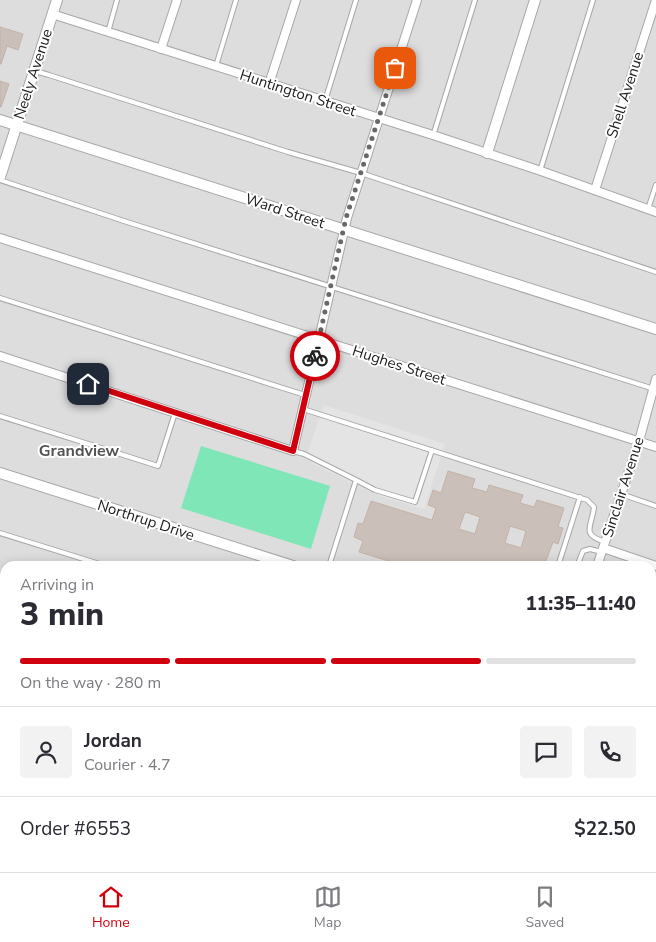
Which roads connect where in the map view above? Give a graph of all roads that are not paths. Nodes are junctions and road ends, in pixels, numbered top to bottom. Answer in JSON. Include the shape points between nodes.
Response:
{"nodes":[{"id":1,"x":57,"y":0,"type":"edge"},
{"id":2,"x":117,"y":0,"type":"edge"},
{"id":3,"x":177,"y":0,"type":"edge"},
{"id":4,"x":236,"y":0,"type":"edge"},
{"id":5,"x":296,"y":0,"type":"edge"},
{"id":6,"x":356,"y":0,"type":"edge"},
{"id":7,"x":416,"y":0,"type":"edge"},
{"id":8,"x":475,"y":0,"type":"edge"},
{"id":9,"x":535,"y":0,"type":"edge"},
{"id":10,"x":593,"y":0,"type":"edge"},
{"id":11,"x":656,"y":0,"type":"edge"},
{"id":12,"x":52,"y":14,"type":"junction"},
{"id":13,"x":108,"y":32,"type":"junction"},
{"id":14,"x":161,"y":49,"type":"junction"},
{"id":15,"x":216,"y":66,"type":"junction"},
{"id":16,"x":34,"y":71,"type":"junction"},
{"id":17,"x":270,"y":84,"type":"junction"},
{"id":18,"x":325,"y":101,"type":"junction"},
{"id":19,"x":379,"y":118,"type":"junction"},
{"id":20,"x":0,"y":120,"type":"edge"},
{"id":21,"x":17,"y":125,"type":"junction"},
{"id":22,"x":433,"y":136,"type":"junction"},
{"id":23,"x":487,"y":153,"type":"junction"},
{"id":24,"x":540,"y":171,"type":"junction"},
{"id":25,"x":361,"y":173,"type":"junction"},
{"id":26,"x":0,"y":179,"type":"edge"},
{"id":27,"x":656,"y":185,"type":"edge"},
{"id":28,"x":595,"y":190,"type":"junction"},
{"id":29,"x":652,"y":211,"type":"edge"},
{"id":30,"x":344,"y":230,"type":"junction"},
{"id":31,"x":0,"y":238,"type":"edge"},
{"id":32,"x":656,"y":272,"type":"edge"},
{"id":33,"x":331,"y":286,"type":"junction"},
{"id":34,"x":0,"y":298,"type":"edge"},
{"id":35,"x":656,"y":329,"type":"edge"},
{"id":36,"x":319,"y":340,"type":"junction"},
{"id":37,"x":0,"y":356,"type":"edge"},
{"id":38,"x":656,"y":379,"type":"edge"},
{"id":39,"x":655,"y":389,"type":"edge"},
{"id":40,"x":306,"y":395,"type":"junction"},
{"id":41,"x":303,"y":409,"type":"junction"},
{"id":42,"x":175,"y":413,"type":"junction"},
{"id":43,"x":0,"y":416,"type":"edge"},
{"id":44,"x":639,"y":441,"type":"junction"},
{"id":45,"x":656,"y":447,"type":"edge"},
{"id":46,"x":432,"y":450,"type":"junction"},
{"id":47,"x":293,"y":451,"type":"junction"},
{"id":48,"x":0,"y":473,"type":"edge"},
{"id":49,"x":356,"y":480,"type":"junction"},
{"id":50,"x":621,"y":494,"type":"junction"},
{"id":51,"x":580,"y":498,"type":"junction"},
{"id":52,"x":656,"y":506,"type":"edge"},
{"id":53,"x":0,"y":533,"type":"edge"},
{"id":54,"x":603,"y":548,"type":"junction"},
{"id":55,"x":90,"y":561,"type":"edge"},
{"id":56,"x":264,"y":561,"type":"edge"},
{"id":57,"x":330,"y":561,"type":"edge"},
{"id":58,"x":560,"y":561,"type":"edge"},
{"id":59,"x":579,"y":561,"type":"edge"},
{"id":60,"x":599,"y":561,"type":"edge"},
{"id":61,"x":641,"y":561,"type":"edge"}],
"edges":[{"from":1,"to":12,"type":"street","name":"Neely Avenue"},
{"from":2,"to":13,"type":"lane"},
{"from":3,"to":14,"type":"street"},
{"from":4,"to":15,"type":"lane"},
{"from":5,"to":17,"type":"street"},
{"from":6,"to":18,"type":"lane"},
{"from":7,"to":19,"type":"street"},
{"from":8,"to":22,"type":"lane"},
{"from":9,"to":23,"type":"street"},
{"from":10,"to":24,"type":"lane"},
{"from":11,"to":28,"type":"street","name":"Shell Avenue"},
{"from":12,"to":13,"type":"street","name":"Huntington Street"},
{"from":12,"to":16,"type":"street","name":"Neely Avenue"},
{"from":13,"to":14,"type":"street","name":"Huntington Street"},
{"from":14,"to":15,"type":"street","name":"Huntington Street"},
{"from":15,"to":17,"type":"street","name":"Huntington Street"},
{"from":16,"to":21,"type":"street","name":"Neely Avenue"},
{"from":16,"to":25,"type":"lane"},
{"from":17,"to":18,"type":"street","name":"Huntington Street"},
{"from":18,"to":19,"type":"street","name":"Huntington Street"},
{"from":19,"to":22,"type":"street","name":"Huntington Street"},
{"from":19,"to":25,"type":"street"},
{"from":20,"to":21,"type":"street","name":"Ward Street"},
{"from":21,"to":26,"type":"street","name":"Neely Avenue"},
{"from":21,"to":30,"type":"street","name":"Ward Street"},
{"from":22,"to":23,"type":"street","name":"Huntington Street"},
{"from":23,"to":24,"type":"street","name":"Huntington Street"},
{"from":24,"to":28,"type":"street","name":"Huntington Street"},
{"from":25,"to":30,"type":"street"},
{"from":25,"to":32,"type":"lane"},
{"from":26,"to":33,"type":"lane"},
{"from":27,"to":29,"type":"lane"},
{"from":28,"to":29,"type":"street","name":"Huntington Street"},
{"from":30,"to":33,"type":"street"},
{"from":30,"to":35,"type":"street","name":"Ward Street"},
{"from":31,"to":36,"type":"street","name":"Hughes Street"},
{"from":33,"to":36,"type":"street"},
{"from":33,"to":39,"type":"lane"},
{"from":34,"to":40,"type":"lane"},
{"from":36,"to":40,"type":"street"},
{"from":36,"to":44,"type":"street","name":"Hughes Street"},
{"from":37,"to":42,"type":"street"},
{"from":38,"to":39,"type":"street","name":"Sinclair Avenue"},
{"from":39,"to":44,"type":"street","name":"Sinclair Avenue"},
{"from":40,"to":41,"type":"street"},
{"from":41,"to":46,"type":"lane"},
{"from":41,"to":47,"type":"street"},
{"from":42,"to":43,"type":"lane","via":[[158,466]]},
{"from":42,"to":47,"type":"street"},
{"from":44,"to":45,"type":"street","name":"Hughes Street"},
{"from":44,"to":50,"type":"street","name":"Sinclair Avenue"},
{"from":46,"to":49,"type":"lane","via":[[415,502],[375,490]]},
{"from":46,"to":51,"type":"lane"},
{"from":47,"to":49,"type":"lane"},
{"from":48,"to":56,"type":"street","name":"Northrup Drive"},
{"from":49,"to":57,"type":"lane"},
{"from":50,"to":52,"type":"lane"},
{"from":50,"to":54,"type":"street","name":"Sinclair Avenue"},
{"from":51,"to":54,"type":"lane","via":[[594,505],[590,534]]},
{"from":51,"to":58,"type":"lane"},
{"from":53,"to":55,"type":"lane"},
{"from":54,"to":59,"type":"lane","via":[[582,551]]},
{"from":54,"to":60,"type":"street","name":"Sinclair Avenue"},
{"from":54,"to":61,"type":"street"}]}
